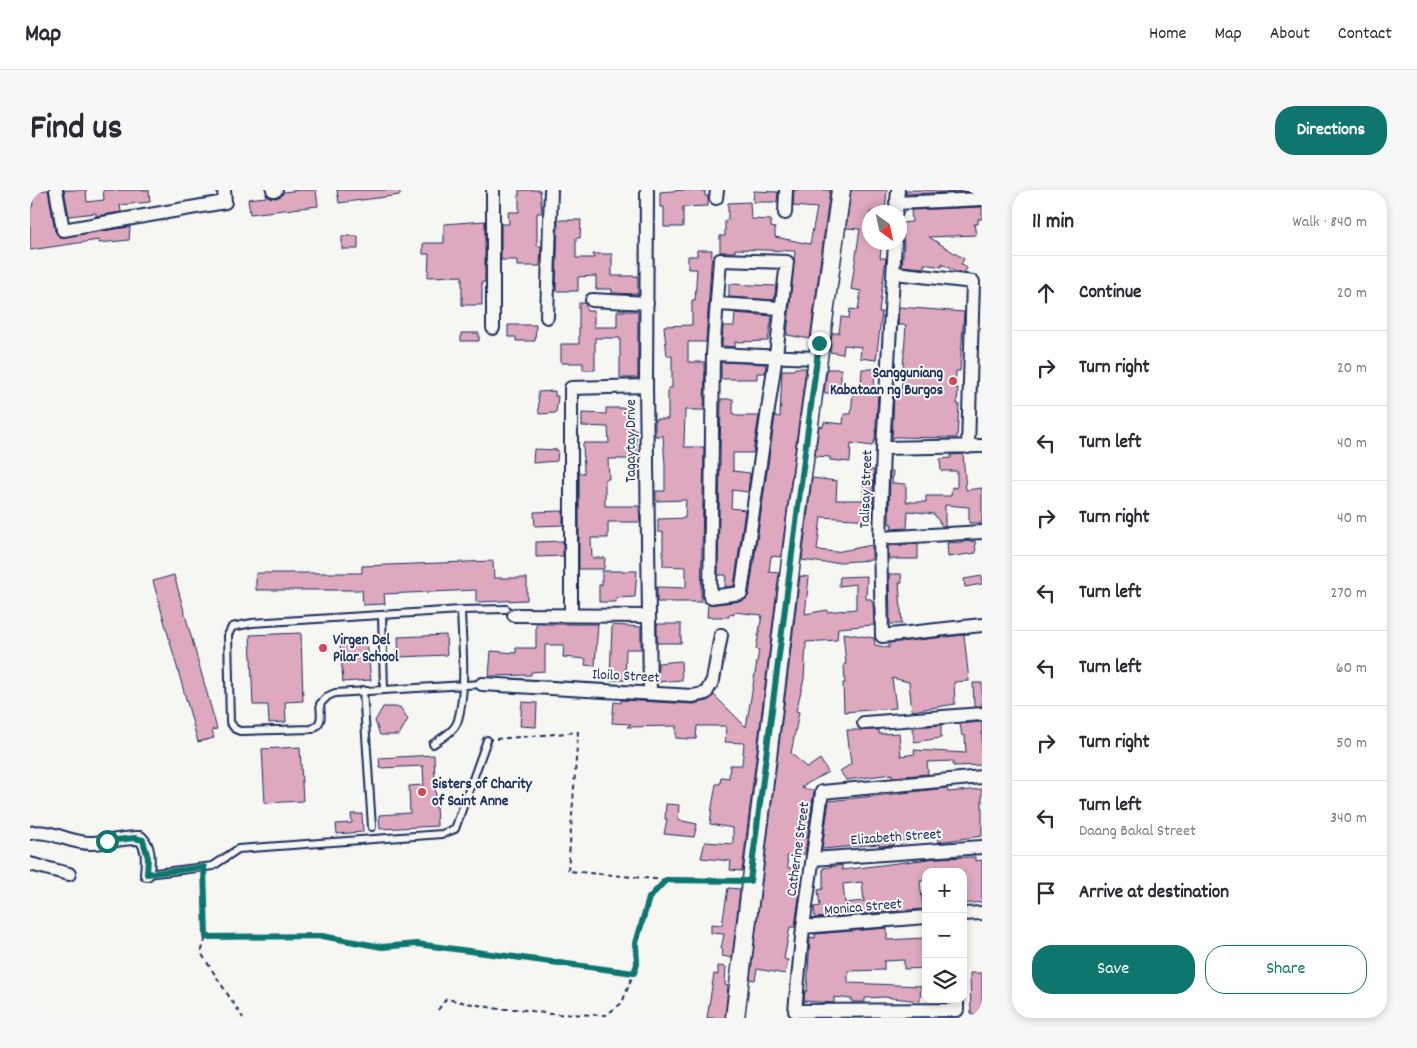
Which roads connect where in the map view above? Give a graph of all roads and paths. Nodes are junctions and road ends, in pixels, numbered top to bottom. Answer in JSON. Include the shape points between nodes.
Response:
{"nodes":[{"id":1,"x":56,"y":190,"type":"edge"},
{"id":2,"x":224,"y":190,"type":"edge"},
{"id":3,"x":493,"y":190,"type":"edge"},
{"id":4,"x":551,"y":190,"type":"edge"},
{"id":5,"x":647,"y":190,"type":"edge"},
{"id":6,"x":786,"y":190,"type":"edge"},
{"id":7,"x":841,"y":190,"type":"edge"},
{"id":8,"x":898,"y":190,"type":"edge"},
{"id":9,"x":982,"y":199,"type":"edge"},
{"id":10,"x":896,"y":205,"type":"edge"},
{"id":11,"x":907,"y":207,"type":"edge"},
{"id":12,"x":785,"y":213,"type":"dead end"},
{"id":13,"x":895,"y":250,"type":"edge"},
{"id":14,"x":895,"y":273,"type":"junction"},
{"id":15,"x":592,"y":300,"type":"dead end"},
{"id":16,"x":647,"y":303,"type":"junction"},
{"id":17,"x":718,"y":304,"type":"junction"},
{"id":18,"x":780,"y":308,"type":"junction"},
{"id":19,"x":547,"y":317,"type":"dead end"},
{"id":20,"x":493,"y":328,"type":"dead end"},
{"id":21,"x":713,"y":354,"type":"junction"},
{"id":22,"x":776,"y":355,"type":"junction"},
{"id":23,"x":817,"y":358,"type":"junction"},
{"id":24,"x":646,"y":386,"type":"junction"},
{"id":25,"x":982,"y":446,"type":"edge"},
{"id":26,"x":968,"y":447,"type":"junction"},
{"id":27,"x":883,"y":448,"type":"junction"},
{"id":28,"x":982,"y":532,"type":"edge"},
{"id":29,"x":880,"y":538,"type":"junction"},
{"id":30,"x":462,"y":610,"type":"junction"},
{"id":31,"x":510,"y":612,"type":"joint"},
{"id":32,"x":571,"y":614,"type":"junction"},
{"id":33,"x":382,"y":615,"type":"junction"},
{"id":34,"x":648,"y":616,"type":"junction"},
{"id":35,"x":982,"y":625,"type":"edge"},
{"id":36,"x":720,"y":635,"type":"dead end"},
{"id":37,"x":462,"y":684,"type":"junction"},
{"id":38,"x":482,"y":684,"type":"joint"},
{"id":39,"x":363,"y":690,"type":"junction"},
{"id":40,"x":384,"y":690,"type":"junction"},
{"id":41,"x":650,"y":692,"type":"junction"},
{"id":42,"x":982,"y":714,"type":"edge"},
{"id":43,"x":864,"y":723,"type":"dead end"},
{"id":44,"x":487,"y":740,"type":"joint"},
{"id":45,"x":433,"y":744,"type":"dead end"},
{"id":46,"x":982,"y":777,"type":"edge"},
{"id":47,"x":372,"y":827,"type":"dead end"},
{"id":48,"x":30,"y":833,"type":"edge"},
{"id":49,"x":982,"y":846,"type":"edge"},
{"id":50,"x":813,"y":858,"type":"junction"},
{"id":51,"x":30,"y":864,"type":"edge"},
{"id":52,"x":204,"y":867,"type":"junction"},
{"id":53,"x":69,"y":874,"type":"dead end"},
{"id":54,"x":147,"y":874,"type":"joint"},
{"id":55,"x":666,"y":880,"type":"junction"},
{"id":56,"x":750,"y":881,"type":"junction"},
{"id":57,"x":982,"y":913,"type":"edge"},
{"id":58,"x":967,"y":914,"type":"edge"},
{"id":59,"x":922,"y":917,"type":"edge"},
{"id":60,"x":803,"y":927,"type":"junction"},
{"id":61,"x":206,"y":937,"type":"junction"},
{"id":62,"x":634,"y":973,"type":"junction"},
{"id":63,"x":957,"y":1003,"type":"edge"},
{"id":64,"x":438,"y":1010,"type":"dead end"},
{"id":65,"x":244,"y":1018,"type":"edge"},
{"id":66,"x":735,"y":1018,"type":"edge"}],
"edges":[{"from":1,"to":2,"type":"street","via":[[62,230],[225,202]]},
{"from":3,"to":20,"type":"street"},
{"from":4,"to":19,"type":"street"},
{"from":5,"to":16,"type":"street","name":"Tagaytay Drive"},
{"from":6,"to":12,"type":"street"},
{"from":7,"to":23,"type":"street"},
{"from":8,"to":10,"type":"street"},
{"from":9,"to":11,"type":"street"},
{"from":13,"to":14,"type":"street","name":"Talisay Street"},
{"from":14,"to":26,"type":"street","via":[[973,282]]},
{"from":14,"to":27,"type":"street","name":"Talisay Street"},
{"from":15,"to":16,"type":"street"},
{"from":16,"to":24,"type":"street","name":"Tagaytay Drive"},
{"from":17,"to":18,"type":"street"},
{"from":17,"to":18,"type":"street","via":[[720,260],[787,262]]},
{"from":17,"to":21,"type":"street"},
{"from":18,"to":22,"type":"street"},
{"from":21,"to":22,"type":"street"},
{"from":21,"to":22,"type":"street","via":[[710,597],[741,593]]},
{"from":22,"to":23,"type":"street"},
{"from":23,"to":56,"type":"street"},
{"from":24,"to":32,"type":"street","via":[[571,388]]},
{"from":24,"to":34,"type":"street","name":"Tagaytay Drive"},
{"from":25,"to":26,"type":"street"},
{"from":26,"to":27,"type":"street"},
{"from":27,"to":29,"type":"street","name":"Talisay Street"},
{"from":28,"to":29,"type":"street"},
{"from":29,"to":35,"type":"street","name":"Talisay Street","via":[[882,636]]},
{"from":30,"to":31,"type":"lane"},
{"from":30,"to":33,"type":"lane"},
{"from":30,"to":37,"type":"lane"},
{"from":31,"to":32,"type":"street"},
{"from":32,"to":34,"type":"street"},
{"from":33,"to":39,"type":"lane","via":[[252,623],[232,627],[228,635],[230,722],[235,729],[312,729],[322,719],[320,704],[328,696]]},
{"from":33,"to":40,"type":"lane"},
{"from":34,"to":41,"type":"street","name":"Tagaytay Drive"},
{"from":36,"to":41,"type":"street","name":"Iloilo Street","via":[[713,680],[706,693],[693,696]]},
{"from":37,"to":38,"type":"lane"},
{"from":37,"to":40,"type":"lane"},
{"from":37,"to":45,"type":"lane","via":[[458,721],[448,734]]},
{"from":38,"to":41,"type":"street","name":"Iloilo Street"},
{"from":39,"to":40,"type":"lane"},
{"from":39,"to":47,"type":"lane"},
{"from":42,"to":43,"type":"street"},
{"from":44,"to":52,"type":"lane","via":[[455,828],[442,834],[238,849],[213,866]]},
{"from":44,"to":55,"type":"path","via":[[578,732],[568,871]]},
{"from":46,"to":50,"type":"street","name":"Catherine Street","via":[[825,791],[821,795]]},
{"from":48,"to":54,"type":"street","via":[[54,834],[70,841],[93,844],[140,838],[148,858]]},
{"from":49,"to":50,"type":"street","name":"Elizabeth Street"},
{"from":50,"to":60,"type":"street","name":"Catherine Street"},
{"from":51,"to":53,"type":"street"},
{"from":52,"to":54,"type":"lane"},
{"from":52,"to":61,"type":"path"},
{"from":55,"to":56,"type":"path"},
{"from":55,"to":62,"type":"path","via":[[649,898],[636,943]]},
{"from":56,"to":66,"type":"street"},
{"from":57,"to":58,"type":"street"},
{"from":59,"to":60,"type":"street","name":"Monica Street"},
{"from":60,"to":63,"type":"street","name":"Catherine Street","via":[[795,1011],[957,1010]]},
{"from":61,"to":62,"type":"path","via":[[322,936],[382,947],[417,944]]},
{"from":61,"to":65,"type":"path","via":[[201,953]]},
{"from":62,"to":64,"type":"path","via":[[622,1003],[606,1015],[499,1009],[446,999]]}]}
